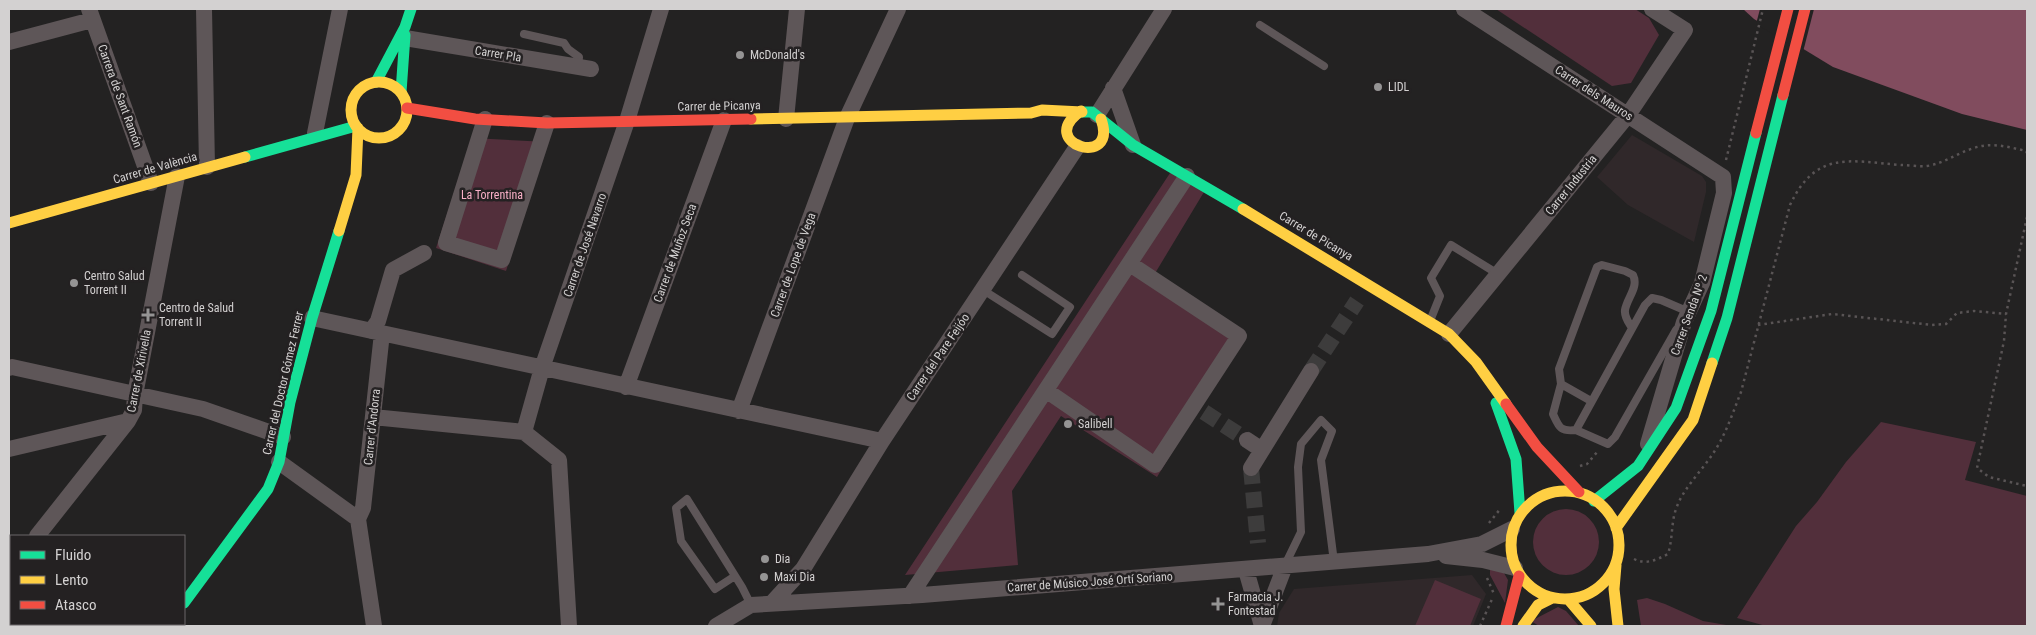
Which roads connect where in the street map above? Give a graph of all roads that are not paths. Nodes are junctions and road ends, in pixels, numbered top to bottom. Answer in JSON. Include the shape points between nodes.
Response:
{"nodes":[{"id":1,"x":204,"y":9,"type":"edge"},
{"id":2,"x":340,"y":9,"type":"edge"},
{"id":3,"x":411,"y":9,"type":"edge"},
{"id":4,"x":661,"y":9,"type":"edge"},
{"id":5,"x":797,"y":9,"type":"edge"},
{"id":6,"x":898,"y":9,"type":"edge"},
{"id":7,"x":1164,"y":9,"type":"edge"},
{"id":8,"x":1464,"y":9,"type":"edge"},
{"id":9,"x":1652,"y":9,"type":"edge"},
{"id":10,"x":1788,"y":9,"type":"edge"},
{"id":11,"x":1805,"y":9,"type":"edge"},
{"id":12,"x":91,"y":14,"type":"edge"},
{"id":13,"x":1260,"y":24,"type":"dead end"},
{"id":14,"x":405,"y":32,"type":"junction"},
{"id":15,"x":524,"y":34,"type":"dead end"},
{"id":16,"x":9,"y":42,"type":"edge"},
{"id":17,"x":1324,"y":66,"type":"dead end"},
{"id":18,"x":585,"y":68,"type":"joint"},
{"id":19,"x":376,"y":82,"type":"junction"},
{"id":20,"x":1113,"y":88,"type":"junction"},
{"id":21,"x":401,"y":92,"type":"junction"},
{"id":22,"x":351,"y":106,"type":"junction"},
{"id":23,"x":407,"y":108,"type":"junction"},
{"id":24,"x":1081,"y":112,"type":"junction"},
{"id":25,"x":1031,"y":113,"type":"junction"},
{"id":26,"x":1628,"y":115,"type":"junction"},
{"id":27,"x":1099,"y":117,"type":"junction"},
{"id":28,"x":847,"y":118,"type":"junction"},
{"id":29,"x":485,"y":119,"type":"junction"},
{"id":30,"x":786,"y":119,"type":"junction"},
{"id":31,"x":724,"y":120,"type":"junction"},
{"id":32,"x":627,"y":121,"type":"junction"},
{"id":33,"x":547,"y":123,"type":"junction"},
{"id":34,"x":357,"y":127,"type":"junction"},
{"id":35,"x":1066,"y":134,"type":"junction"},
{"id":36,"x":316,"y":135,"type":"junction"},
{"id":37,"x":381,"y":138,"type":"junction"},
{"id":38,"x":1100,"y":142,"type":"junction"},
{"id":39,"x":1132,"y":145,"type":"junction"},
{"id":40,"x":1077,"y":147,"type":"junction"},
{"id":41,"x":349,"y":149,"type":"junction"},
{"id":42,"x":206,"y":168,"type":"junction"},
{"id":43,"x":356,"y":175,"type":"junction"},
{"id":44,"x":1719,"y":175,"type":"joint"},
{"id":45,"x":177,"y":176,"type":"junction"},
{"id":46,"x":1187,"y":176,"type":"junction"},
{"id":47,"x":151,"y":183,"type":"junction"},
{"id":48,"x":9,"y":223,"type":"edge"},
{"id":49,"x":424,"y":253,"type":"dead end"},
{"id":50,"x":1130,"y":264,"type":"junction"},
{"id":51,"x":1498,"y":274,"type":"junction"},
{"id":52,"x":1022,"y":275,"type":"dead end"},
{"id":53,"x":983,"y":290,"type":"junction"},
{"id":54,"x":1687,"y":317,"type":"junction"},
{"id":55,"x":312,"y":318,"type":"junction"},
{"id":56,"x":1429,"y":322,"type":"junction"},
{"id":57,"x":1632,"y":328,"type":"junction"},
{"id":58,"x":377,"y":332,"type":"junction"},
{"id":59,"x":1449,"y":334,"type":"junction"},
{"id":60,"x":1476,"y":362,"type":"junction"},
{"id":61,"x":10,"y":365,"type":"edge"},
{"id":62,"x":542,"y":368,"type":"junction"},
{"id":63,"x":1311,"y":371,"type":"tunnel mouth"},
{"id":64,"x":1561,"y":384,"type":"junction"},
{"id":65,"x":626,"y":386,"type":"junction"},
{"id":66,"x":1047,"y":391,"type":"junction"},
{"id":67,"x":135,"y":394,"type":"junction"},
{"id":68,"x":1592,"y":402,"type":"junction"},
{"id":69,"x":739,"y":411,"type":"junction"},
{"id":70,"x":373,"y":417,"type":"junction"},
{"id":71,"x":128,"y":421,"type":"junction"},
{"id":72,"x":1576,"y":430,"type":"junction"},
{"id":73,"x":524,"y":432,"type":"junction"},
{"id":74,"x":283,"y":437,"type":"junction"},
{"id":75,"x":1247,"y":440,"type":"tunnel mouth"},
{"id":76,"x":882,"y":441,"type":"junction"},
{"id":77,"x":9,"y":449,"type":"edge"},
{"id":78,"x":1262,"y":450,"type":"junction"},
{"id":79,"x":1648,"y":451,"type":"junction"},
{"id":80,"x":279,"y":462,"type":"junction"},
{"id":81,"x":1251,"y":468,"type":"tunnel mouth"},
{"id":82,"x":1578,"y":492,"type":"junction"},
{"id":83,"x":1594,"y":501,"type":"junction"},
{"id":84,"x":1520,"y":513,"type":"junction"},
{"id":85,"x":358,"y":519,"type":"junction"},
{"id":86,"x":1616,"y":528,"type":"junction"},
{"id":87,"x":1512,"y":529,"type":"junction"},
{"id":88,"x":38,"y":535,"type":"edge"},
{"id":89,"x":1428,"y":554,"type":"junction"},
{"id":90,"x":1334,"y":562,"type":"junction"},
{"id":91,"x":1616,"y":565,"type":"junction"},
{"id":92,"x":1285,"y":566,"type":"junction"},
{"id":93,"x":803,"y":569,"type":"junction"},
{"id":94,"x":1246,"y":570,"type":"junction"},
{"id":95,"x":1517,"y":572,"type":"junction"},
{"id":96,"x":735,"y":576,"type":"junction"},
{"id":97,"x":910,"y":596,"type":"junction"},
{"id":98,"x":1552,"y":598,"type":"junction"},
{"id":99,"x":1568,"y":599,"type":"junction"},
{"id":100,"x":185,"y":602,"type":"edge"},
{"id":101,"x":798,"y":602,"type":"junction"},
{"id":102,"x":770,"y":604,"type":"junction"},
{"id":103,"x":751,"y":605,"type":"junction"},
{"id":104,"x":374,"y":626,"type":"edge"},
{"id":105,"x":569,"y":626,"type":"edge"},
{"id":106,"x":716,"y":626,"type":"edge"},
{"id":107,"x":1262,"y":626,"type":"edge"},
{"id":108,"x":1506,"y":626,"type":"edge"},
{"id":109,"x":1522,"y":626,"type":"edge"},
{"id":110,"x":1591,"y":626,"type":"edge"},
{"id":111,"x":1618,"y":626,"type":"edge"}],
"edges":[{"from":1,"to":42,"type":"street"},
{"from":2,"to":36,"type":"street"},
{"from":3,"to":14,"type":"street"},
{"from":4,"to":32,"type":"street","name":"Carrer de José Navarro"},
{"from":5,"to":30,"type":"street"},
{"from":6,"to":28,"type":"street","name":"Carrer de Lope de Vega"},
{"from":7,"to":20,"type":"street"},
{"from":8,"to":26,"type":"street","name":"Carrer dels Mauros"},
{"from":9,"to":26,"type":"street","name":"Carrer Industria","via":[[1685,30]]},
{"from":10,"to":79,"type":"street","via":[[1711,312],[1676,408]]},
{"from":11,"to":86,"type":"street","via":[[1727,318],[1692,420]]},
{"from":12,"to":16,"type":"street"},
{"from":12,"to":47,"type":"street","name":"Carrera de Sant Ramón"},
{"from":13,"to":17,"type":"lane"},
{"from":14,"to":18,"type":"street","name":"Carrer Pla"},
{"from":14,"to":19,"type":"street"},
{"from":14,"to":21,"type":"street"},
{"from":15,"to":18,"type":"lane","via":[[564,42]]},
{"from":19,"to":21,"type":"street","via":[[385,82]]},
{"from":19,"to":22,"type":"street","via":[[363,87]]},
{"from":20,"to":27,"type":"street"},
{"from":20,"to":39,"type":"street"},
{"from":21,"to":23,"type":"street"},
{"from":22,"to":34,"type":"street"},
{"from":22,"to":36,"type":"street","name":"Carrer de València"},
{"from":23,"to":29,"type":"street","name":"Carrer de Picanya"},
{"from":23,"to":37,"type":"street","via":[[403,125],[393,134]]},
{"from":24,"to":25,"type":"street","name":"Carrer de Picanya","via":[[1042,110]]},
{"from":24,"to":27,"type":"street"},
{"from":24,"to":35,"type":"street","via":[[1068,122]]},
{"from":25,"to":28,"type":"street","name":"Carrer de Picanya"},
{"from":25,"to":35,"type":"street"},
{"from":26,"to":44,"type":"street","name":"Carrer dels Mauros"},
{"from":26,"to":51,"type":"street","name":"Carrer Industria"},
{"from":27,"to":38,"type":"street","via":[[1104,130]]},
{"from":27,"to":39,"type":"street","name":"Carrer de Picanya"},
{"from":28,"to":30,"type":"street","name":"Carrer de Picanya"},
{"from":28,"to":69,"type":"street","name":"Carrer de Lope de Vega"},
{"from":29,"to":33,"type":"street","name":"Carrer de Picanya"},
{"from":29,"to":33,"type":"street","via":[[446,243],[502,260]]},
{"from":30,"to":31,"type":"street","name":"Carrer de Picanya"},
{"from":31,"to":32,"type":"street","name":"Carrer de Picanya"},
{"from":31,"to":65,"type":"street","name":"Carrer de Muñoz Seca"},
{"from":32,"to":33,"type":"street","name":"Carrer de Picanya"},
{"from":32,"to":62,"type":"street","name":"Carrer de José Navarro"},
{"from":34,"to":36,"type":"street","name":"Carrer de València"},
{"from":34,"to":37,"type":"street","via":[[367,135]]},
{"from":34,"to":41,"type":"street","name":"Carrer del Doctor Gómez Ferrer"},
{"from":35,"to":40,"type":"street"},
{"from":36,"to":41,"type":"street"},
{"from":36,"to":42,"type":"street","name":"Carrer de València"},
{"from":37,"to":43,"type":"street","name":"Carrer del Doctor Gómez Ferrer"},
{"from":38,"to":39,"type":"street","name":"Carrer de Picanya"},
{"from":38,"to":40,"type":"street","via":[[1089,148]]},
{"from":39,"to":46,"type":"street","name":"Carrer de Picanya"},
{"from":40,"to":53,"type":"street","name":"Carrer del Pare Feijóo"},
{"from":41,"to":43,"type":"street","name":"Carrer del Doctor Gómez Ferrer"},
{"from":42,"to":45,"type":"street","name":"Carrer de València"},
{"from":43,"to":55,"type":"street","name":"Carrer del Doctor Gómez Ferrer"},
{"from":44,"to":54,"type":"street","name":"Carrer Senda Nº 2","via":[[1724,193],[1704,274]]},
{"from":45,"to":47,"type":"street","name":"Carrer de València"},
{"from":45,"to":67,"type":"street","name":"Carrer de Xirivella"},
{"from":46,"to":50,"type":"street"},
{"from":46,"to":56,"type":"street","name":"Carrer de Picanya"},
{"from":47,"to":48,"type":"street","name":"Carrer de València"},
{"from":49,"to":58,"type":"street","name":"Carrer d'Andorra","via":[[393,270]]},
{"from":50,"to":66,"type":"street"},
{"from":50,"to":66,"type":"street","via":[[1239,336],[1199,409],[1156,465]]},
{"from":51,"to":56,"type":"lane","via":[[1450,245],[1431,278],[1440,296]]},
{"from":51,"to":59,"type":"street","name":"Carrer Industria"},
{"from":52,"to":53,"type":"lane","via":[[1070,307],[1052,334]]},
{"from":53,"to":76,"type":"street","name":"Carrer del Pare Feijóo"},
{"from":54,"to":57,"type":"lane","via":[[1661,300],[1652,298]]},
{"from":54,"to":72,"type":"lane","via":[[1677,327],[1615,437],[1608,444]]},
{"from":54,"to":79,"type":"street","name":"Carrer Senda Nº 2","via":[[1654,419]]},
{"from":55,"to":58,"type":"street"},
{"from":55,"to":74,"type":"street","name":"Carrer del Doctor Gómez Ferrer"},
{"from":56,"to":59,"type":"street","name":"Carrer de Picanya"},
{"from":57,"to":64,"type":"lane","via":[[1625,310],[1635,284],[1633,275],[1602,265],[1597,267],[1559,368]]},
{"from":57,"to":68,"type":"lane"},
{"from":58,"to":62,"type":"street"},
{"from":58,"to":70,"type":"street","name":"Carrer d'Andorra"},
{"from":59,"to":60,"type":"street","name":"Carrer de Picanya"},
{"from":60,"to":82,"type":"street","name":"Carrer de Picanya","via":[[1537,447]]},
{"from":60,"to":84,"type":"street","name":"Carrer de Picanya","via":[[1500,411],[1516,459]]},
{"from":61,"to":67,"type":"street"},
{"from":62,"to":65,"type":"street"},
{"from":62,"to":73,"type":"street","name":"Carrer de José Navarro"},
{"from":63,"to":78,"type":"street"},
{"from":64,"to":68,"type":"lane"},
{"from":64,"to":72,"type":"lane","via":[[1553,414],[1560,427],[1566,431]]},
{"from":65,"to":69,"type":"street"},
{"from":66,"to":97,"type":"street"},
{"from":67,"to":71,"type":"street","name":"Carrer de Xirivella","via":[[134,410]]},
{"from":67,"to":74,"type":"street","via":[[203,409]]},
{"from":68,"to":72,"type":"lane"},
{"from":69,"to":76,"type":"street"},
{"from":70,"to":73,"type":"street"},
{"from":70,"to":85,"type":"street","name":"Carrer d'Andorra","via":[[363,508]]},
{"from":71,"to":77,"type":"street"},
{"from":71,"to":88,"type":"street","name":"Carrer de Xirivella"},
{"from":73,"to":105,"type":"street","via":[[559,460]]},
{"from":74,"to":80,"type":"street","name":"Carrer del Doctor Gómez Ferrer"},
{"from":75,"to":78,"type":"street"},
{"from":76,"to":93,"type":"street","name":"Carrer del Pare Feijóo"},
{"from":78,"to":81,"type":"street"},
{"from":79,"to":83,"type":"street","via":[[1638,466]]},
{"from":80,"to":85,"type":"street"},
{"from":80,"to":100,"type":"street","name":"Carrer del Doctor Gómez Ferrer","via":[[268,489]]},
{"from":82,"to":83,"type":"street"},
{"from":82,"to":84,"type":"street","via":[[1563,491],[1539,497]]},
{"from":83,"to":86,"type":"street","via":[[1605,508]]},
{"from":84,"to":87,"type":"street"},
{"from":85,"to":104,"type":"street"},
{"from":86,"to":91,"type":"street","via":[[1619,551]]},
{"from":87,"to":89,"type":"street","name":"Carrer de Músico José Ortí Soriano","via":[[1482,544]]},
{"from":87,"to":95,"type":"street","via":[[1510,548]]},
{"from":89,"to":90,"type":"street","name":"Carrer de Músico José Ortí Soriano"},
{"from":89,"to":95,"type":"street","name":"Carrer de Músico José Ortí Soriano","via":[[1483,560]]},
{"from":90,"to":92,"type":"street","name":"Carrer de Músico José Ortí Soriano"},
{"from":90,"to":92,"type":"lane","via":[[1321,460],[1332,430],[1320,420],[1301,444],[1298,467],[1301,532]]},
{"from":91,"to":99,"type":"street","via":[[1596,588],[1583,596]]},
{"from":91,"to":111,"type":"street","via":[[1614,589]]},
{"from":92,"to":94,"type":"street","name":"Carrer de Músico José Ortí Soriano"},
{"from":92,"to":107,"type":"street"},
{"from":93,"to":101,"type":"street","name":"Carrer del Pare Feijóo"},
{"from":93,"to":102,"type":"street","name":"Carrer del Pare Feijóo"},
{"from":94,"to":97,"type":"street","name":"Carrer de Músico José Ortí Soriano"},
{"from":94,"to":107,"type":"street"},
{"from":95,"to":98,"type":"street","via":[[1534,591]]},
{"from":95,"to":108,"type":"street"},
{"from":96,"to":96,"type":"lane","via":[[725,561],[687,499],[676,508],[681,541],[715,589]]},
{"from":96,"to":103,"type":"lane"},
{"from":97,"to":101,"type":"street","name":"Carrer de Músico José Ortí Soriano"},
{"from":98,"to":99,"type":"street"},
{"from":98,"to":109,"type":"street","via":[[1538,605]]},
{"from":99,"to":110,"type":"street"},
{"from":101,"to":102,"type":"street","name":"Carrer de Músico José Ortí Soriano"},
{"from":102,"to":103,"type":"street","name":"Carrer de Músico José Ortí Soriano"},
{"from":103,"to":106,"type":"street"}]}
